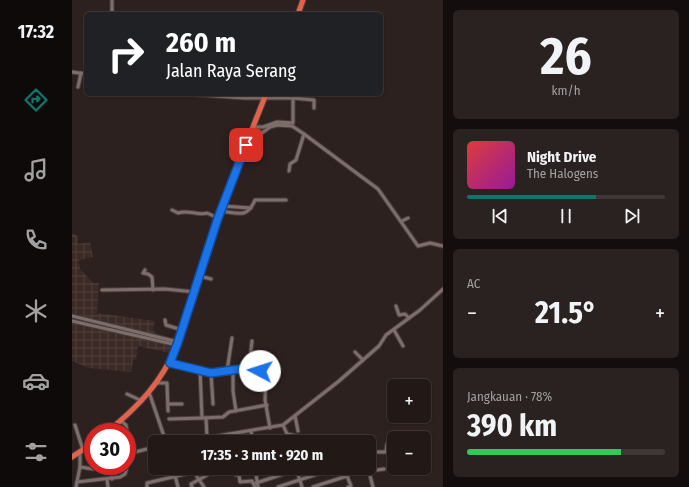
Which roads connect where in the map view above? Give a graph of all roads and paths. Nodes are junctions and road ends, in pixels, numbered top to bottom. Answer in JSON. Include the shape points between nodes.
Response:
{"nodes":[{"id":1,"x":112,"y":0,"type":"edge"},
{"id":2,"x":303,"y":0,"type":"edge"},
{"id":3,"x":112,"y":12,"type":"edge"},
{"id":4,"x":299,"y":12,"type":"edge"},
{"id":5,"x":72,"y":72,"type":"edge"},
{"id":6,"x":81,"y":73,"type":"junction"},
{"id":7,"x":84,"y":74,"type":"edge"},
{"id":8,"x":78,"y":87,"type":"dead end"},
{"id":9,"x":266,"y":96,"type":"edge"},
{"id":10,"x":293,"y":98,"type":"junction"},
{"id":11,"x":314,"y":108,"type":"dead end"},
{"id":12,"x":253,"y":129,"type":"junction"},
{"id":13,"x":304,"y":134,"type":"junction"},
{"id":14,"x":289,"y":171,"type":"dead end"},
{"id":15,"x":286,"y":200,"type":"dead end"},
{"id":16,"x":221,"y":208,"type":"junction"},
{"id":17,"x":252,"y":208,"type":"junction"},
{"id":18,"x":172,"y":210,"type":"dead end"},
{"id":19,"x":218,"y":218,"type":"junction"},
{"id":20,"x":408,"y":218,"type":"dead end"},
{"id":21,"x":402,"y":221,"type":"junction"},
{"id":22,"x":443,"y":246,"type":"edge"},
{"id":23,"x":145,"y":270,"type":"dead end"},
{"id":24,"x":200,"y":276,"type":"junction"},
{"id":25,"x":210,"y":279,"type":"dead end"},
{"id":26,"x":443,"y":289,"type":"edge"},
{"id":27,"x":102,"y":290,"type":"dead end"},
{"id":28,"x":155,"y":290,"type":"junction"},
{"id":29,"x":194,"y":292,"type":"junction"},
{"id":30,"x":396,"y":306,"type":"dead end"},
{"id":31,"x":72,"y":316,"type":"edge"},
{"id":32,"x":409,"y":318,"type":"junction"},
{"id":33,"x":72,"y":320,"type":"edge"},
{"id":34,"x":165,"y":320,"type":"dead end"},
{"id":35,"x":87,"y":321,"type":"junction"},
{"id":36,"x":86,"y":325,"type":"junction"},
{"id":37,"x":182,"y":330,"type":"junction"},
{"id":38,"x":394,"y":330,"type":"junction"},
{"id":39,"x":232,"y":338,"type":"dead end"},
{"id":40,"x":252,"y":341,"type":"dead end"},
{"id":41,"x":178,"y":344,"type":"junction"},
{"id":42,"x":403,"y":346,"type":"dead end"},
{"id":43,"x":355,"y":352,"type":"dead end"},
{"id":44,"x":363,"y":360,"type":"junction"},
{"id":45,"x":170,"y":363,"type":"junction"},
{"id":46,"x":250,"y":368,"type":"junction"},
{"id":47,"x":200,"y":370,"type":"junction"},
{"id":48,"x":233,"y":370,"type":"junction"},
{"id":49,"x":227,"y":371,"type":"junction"},
{"id":50,"x":211,"y":373,"type":"junction"},
{"id":51,"x":157,"y":383,"type":"junction"},
{"id":52,"x":149,"y":392,"type":"junction"},
{"id":53,"x":127,"y":394,"type":"dead end"},
{"id":54,"x":142,"y":401,"type":"junction"},
{"id":55,"x":169,"y":404,"type":"junction"},
{"id":56,"x":182,"y":404,"type":"dead end"},
{"id":57,"x":213,"y":404,"type":"dead end"},
{"id":58,"x":267,"y":405,"type":"junction"},
{"id":59,"x":168,"y":411,"type":"dead end"},
{"id":60,"x":236,"y":411,"type":"junction"},
{"id":61,"x":295,"y":416,"type":"junction"},
{"id":62,"x":202,"y":418,"type":"junction"},
{"id":63,"x":206,"y":418,"type":"junction"},
{"id":64,"x":169,"y":419,"type":"dead end"},
{"id":65,"x":120,"y":421,"type":"junction"},
{"id":66,"x":118,"y":423,"type":"edge"},
{"id":67,"x":123,"y":423,"type":"edge"},
{"id":68,"x":75,"y":425,"type":"dead end"},
{"id":69,"x":283,"y":425,"type":"junction"},
{"id":70,"x":270,"y":428,"type":"junction"},
{"id":71,"x":251,"y":431,"type":"junction"},
{"id":72,"x":298,"y":431,"type":"dead end"},
{"id":73,"x":228,"y":434,"type":"joint"},
{"id":74,"x":164,"y":435,"type":"edge"},
{"id":75,"x":208,"y":435,"type":"edge"},
{"id":76,"x":221,"y":435,"type":"edge"},
{"id":77,"x":251,"y":435,"type":"edge"},
{"id":78,"x":292,"y":435,"type":"edge"},
{"id":79,"x":387,"y":444,"type":"dead end"},
{"id":80,"x":148,"y":449,"type":"edge"},
{"id":81,"x":82,"y":451,"type":"junction"},
{"id":82,"x":136,"y":452,"type":"edge"},
{"id":83,"x":376,"y":452,"type":"edge"},
{"id":84,"x":72,"y":457,"type":"edge"},
{"id":85,"x":80,"y":467,"type":"junction"},
{"id":86,"x":84,"y":468,"type":"edge"},
{"id":87,"x":384,"y":469,"type":"dead end"},
{"id":88,"x":376,"y":470,"type":"edge"},
{"id":89,"x":111,"y":475,"type":"edge"},
{"id":90,"x":123,"y":475,"type":"edge"},
{"id":91,"x":208,"y":475,"type":"edge"},
{"id":92,"x":239,"y":475,"type":"edge"},
{"id":93,"x":255,"y":475,"type":"edge"},
{"id":94,"x":279,"y":475,"type":"edge"},
{"id":95,"x":299,"y":475,"type":"edge"},
{"id":96,"x":315,"y":475,"type":"edge"},
{"id":97,"x":370,"y":475,"type":"edge"},
{"id":98,"x":175,"y":476,"type":"junction"},
{"id":99,"x":349,"y":476,"type":"joint"},
{"id":100,"x":107,"y":479,"type":"junction"},
{"id":101,"x":112,"y":479,"type":"junction"},
{"id":102,"x":300,"y":480,"type":"junction"},
{"id":103,"x":199,"y":481,"type":"junction"},
{"id":104,"x":76,"y":482,"type":"junction"},
{"id":105,"x":256,"y":483,"type":"junction"},
{"id":106,"x":76,"y":487,"type":"edge"},
{"id":107,"x":108,"y":487,"type":"edge"},
{"id":108,"x":147,"y":487,"type":"edge"},
{"id":109,"x":178,"y":487,"type":"edge"},
{"id":110,"x":192,"y":487,"type":"edge"},
{"id":111,"x":204,"y":487,"type":"edge"},
{"id":112,"x":256,"y":487,"type":"edge"},
{"id":113,"x":278,"y":487,"type":"edge"},
{"id":114,"x":302,"y":487,"type":"edge"},
{"id":115,"x":313,"y":487,"type":"edge"},
{"id":116,"x":348,"y":487,"type":"edge"},
{"id":117,"x":374,"y":487,"type":"edge"}],
"edges":[{"from":1,"to":3,"type":"street"},
{"from":2,"to":4,"type":"highway"},
{"from":5,"to":6,"type":"street"},
{"from":6,"to":7,"type":"street"},
{"from":6,"to":8,"type":"street"},
{"from":9,"to":10,"type":"street"},
{"from":9,"to":12,"type":"highway"},
{"from":10,"to":11,"type":"street","via":[[314,100]]},
{"from":10,"to":12,"type":"street","via":[[292,123],[277,122]]},
{"from":12,"to":13,"type":"street","via":[[262,133],[273,125],[292,126]]},
{"from":12,"to":16,"type":"highway"},
{"from":13,"to":14,"type":"street","via":[[296,160],[290,164]]},
{"from":13,"to":21,"type":"street","via":[[378,189]]},
{"from":15,"to":17,"type":"street","via":[[256,200]]},
{"from":16,"to":17,"type":"street"},
{"from":16,"to":17,"type":"street","via":[[244,214]]},
{"from":16,"to":19,"type":"highway"},
{"from":18,"to":19,"type":"street","via":[[178,213],[184,210],[203,215],[207,213]]},
{"from":19,"to":24,"type":"highway"},
{"from":20,"to":21,"type":"street"},
{"from":21,"to":22,"type":"street","via":[[418,246],[430,243]]},
{"from":23,"to":28,"type":"street","via":[[143,273],[150,275]]},
{"from":24,"to":25,"type":"street"},
{"from":24,"to":29,"type":"highway"},
{"from":26,"to":32,"type":"street"},
{"from":27,"to":28,"type":"street"},
{"from":28,"to":29,"type":"street"},
{"from":29,"to":37,"type":"highway"},
{"from":30,"to":32,"type":"street","via":[[399,315],[405,314]]},
{"from":31,"to":35,"type":"street"},
{"from":32,"to":38,"type":"street"},
{"from":33,"to":36,"type":"street"},
{"from":34,"to":37,"type":"street","via":[[166,326]]},
{"from":35,"to":36,"type":"street"},
{"from":35,"to":41,"type":"street"},
{"from":36,"to":41,"type":"street"},
{"from":37,"to":41,"type":"highway"},
{"from":38,"to":42,"type":"street"},
{"from":38,"to":44,"type":"street"},
{"from":39,"to":49,"type":"street"},
{"from":40,"to":46,"type":"street"},
{"from":41,"to":45,"type":"highway"},
{"from":43,"to":44,"type":"street"},
{"from":44,"to":61,"type":"street"},
{"from":45,"to":47,"type":"street"},
{"from":45,"to":51,"type":"highway"},
{"from":46,"to":48,"type":"street"},
{"from":46,"to":58,"type":"street","via":[[266,373]]},
{"from":47,"to":50,"type":"street"},
{"from":47,"to":62,"type":"street"},
{"from":48,"to":49,"type":"street"},
{"from":48,"to":60,"type":"street"},
{"from":49,"to":50,"type":"street"},
{"from":50,"to":57,"type":"street"},
{"from":51,"to":52,"type":"highway"},
{"from":51,"to":55,"type":"street","via":[[167,383]]},
{"from":52,"to":54,"type":"highway"},
{"from":52,"to":74,"type":"street"},
{"from":53,"to":54,"type":"street"},
{"from":54,"to":65,"type":"highway"},
{"from":55,"to":56,"type":"street"},
{"from":55,"to":59,"type":"street"},
{"from":58,"to":60,"type":"street"},
{"from":58,"to":70,"type":"street"},
{"from":60,"to":63,"type":"street","via":[[229,412],[223,417]]},
{"from":61,"to":69,"type":"street"},
{"from":61,"to":72,"type":"street"},
{"from":62,"to":63,"type":"street"},
{"from":62,"to":64,"type":"street"},
{"from":63,"to":75,"type":"street"},
{"from":65,"to":66,"type":"highway"},
{"from":65,"to":67,"type":"street"},
{"from":68,"to":81,"type":"street"},
{"from":69,"to":70,"type":"street"},
{"from":69,"to":78,"type":"street","via":[[287,434]]},
{"from":70,"to":71,"type":"street"},
{"from":71,"to":73,"type":"street"},
{"from":71,"to":77,"type":"street"},
{"from":73,"to":76,"type":"street"},
{"from":79,"to":83,"type":"street","via":[[386,452]]},
{"from":80,"to":82,"type":"street"},
{"from":81,"to":84,"type":"highway"},
{"from":81,"to":85,"type":"street"},
{"from":85,"to":86,"type":"street"},
{"from":85,"to":104,"type":"street"},
{"from":87,"to":88,"type":"street"},
{"from":89,"to":101,"type":"street"},
{"from":90,"to":101,"type":"street"},
{"from":91,"to":103,"type":"street"},
{"from":92,"to":112,"type":"street","via":[[240,482],[252,481]]},
{"from":93,"to":105,"type":"street"},
{"from":94,"to":105,"type":"street"},
{"from":95,"to":102,"type":"street"},
{"from":96,"to":102,"type":"street"},
{"from":97,"to":117,"type":"street"},
{"from":98,"to":103,"type":"street","via":[[194,472]]},
{"from":98,"to":108,"type":"street","via":[[147,483]]},
{"from":98,"to":109,"type":"street"},
{"from":99,"to":115,"type":"street"},
{"from":99,"to":116,"type":"street","via":[[351,486]]},
{"from":100,"to":101,"type":"street"},
{"from":100,"to":104,"type":"street"},
{"from":100,"to":107,"type":"street"},
{"from":102,"to":113,"type":"street"},
{"from":102,"to":114,"type":"street"},
{"from":103,"to":110,"type":"street","via":[[191,484]]},
{"from":103,"to":111,"type":"street"},
{"from":104,"to":106,"type":"street"},
{"from":105,"to":112,"type":"street"}]}
